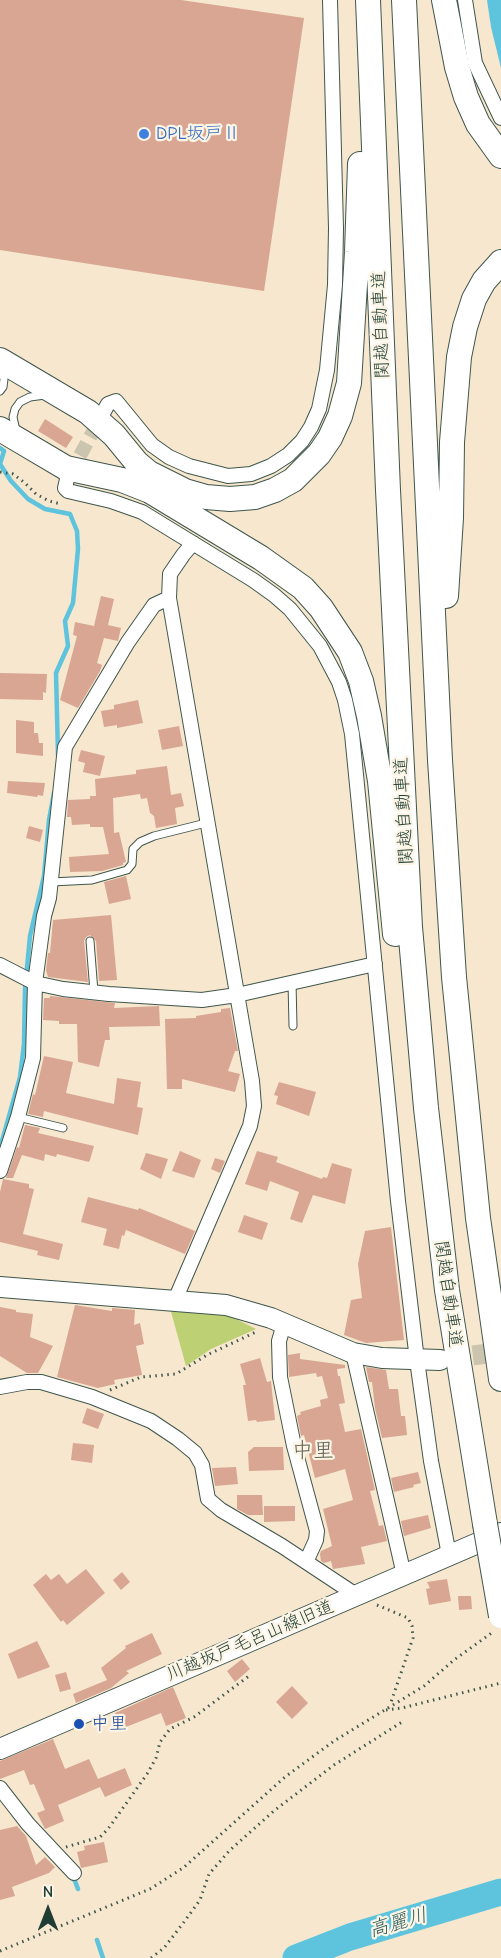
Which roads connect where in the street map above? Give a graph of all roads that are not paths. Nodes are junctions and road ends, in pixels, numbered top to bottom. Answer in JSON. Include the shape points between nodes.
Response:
{"nodes":[{"id":1,"x":330,"y":0,"type":"edge"},
{"id":2,"x":358,"y":0,"type":"edge"},
{"id":3,"x":368,"y":0,"type":"edge"},
{"id":4,"x":404,"y":0,"type":"edge"},
{"id":5,"x":444,"y":0,"type":"edge"},
{"id":6,"x":465,"y":0,"type":"edge"},
{"id":7,"x":501,"y":118,"type":"edge"},
{"id":8,"x":501,"y":156,"type":"edge"},
{"id":9,"x":501,"y":262,"type":"edge"},
{"id":10,"x":0,"y":360,"type":"edge"},
{"id":11,"x":0,"y":367,"type":"edge"},
{"id":12,"x":0,"y":391,"type":"edge"},
{"id":13,"x":65,"y":398,"type":"junction"},
{"id":14,"x":103,"y":413,"type":"dead end"},
{"id":15,"x":0,"y":429,"type":"edge"},
{"id":16,"x":23,"y":443,"type":"junction"},
{"id":17,"x":67,"y":479,"type":"dead end"},
{"id":18,"x":193,"y":543,"type":"junction"},
{"id":19,"x":169,"y":598,"type":"junction"},
{"id":20,"x":440,"y":760,"type":"junction"},
{"id":21,"x":206,"y":823,"type":"junction"},
{"id":22,"x":51,"y":882,"type":"junction"},
{"id":23,"x":90,"y":941,"type":"dead end"},
{"id":24,"x":375,"y":964,"type":"junction"},
{"id":25,"x":0,"y":965,"type":"edge"},
{"id":26,"x":31,"y":980,"type":"junction"},
{"id":27,"x":292,"y":982,"type":"junction"},
{"id":28,"x":94,"y":992,"type":"junction"},
{"id":29,"x":237,"y":995,"type":"junction"},
{"id":30,"x":293,"y":1026,"type":"dead end"},
{"id":31,"x":426,"y":1108,"type":"junction"},
{"id":32,"x":18,"y":1117,"type":"junction"},
{"id":33,"x":63,"y":1128,"type":"dead end"},
{"id":34,"x":0,"y":1171,"type":"edge"},
{"id":35,"x":0,"y":1287,"type":"edge"},
{"id":36,"x":175,"y":1300,"type":"junction"},
{"id":37,"x":278,"y":1321,"type":"junction"},
{"id":38,"x":353,"y":1353,"type":"junction"},
{"id":39,"x":417,"y":1360,"type":"junction"},
{"id":40,"x":440,"y":1360,"type":"tunnel mouth"},
{"id":41,"x":501,"y":1379,"type":"edge"},
{"id":42,"x":0,"y":1387,"type":"edge"},
{"id":43,"x":493,"y":1529,"type":"edge"},
{"id":44,"x":449,"y":1555,"type":"junction"},
{"id":45,"x":306,"y":1562,"type":"junction"},
{"id":46,"x":404,"y":1575,"type":"junction"},
{"id":47,"x":356,"y":1595,"type":"junction"},
{"id":48,"x":501,"y":1616,"type":"edge"},
{"id":49,"x":0,"y":1749,"type":"edge"},
{"id":50,"x":0,"y":1788,"type":"edge"},
{"id":51,"x":74,"y":1873,"type":"dead end"}],
"edges":[{"from":1,"to":14,"type":"street","via":[[335,285],[327,370],[311,427],[288,455],[271,466],[251,474],[228,476],[169,457],[152,445],[116,401],[108,404]]},
{"from":2,"to":13,"type":"highway","via":[[360,174],[349,382],[340,417],[319,454],[293,480],[275,490],[255,497],[206,497],[148,473],[101,423]]},
{"from":3,"to":31,"type":"highway","name":"関越自動車道","via":[[410,927]]},
{"from":4,"to":20,"type":"highway"},
{"from":5,"to":8,"type":"highway","via":[[466,97],[478,124]]},
{"from":6,"to":7,"type":"street","via":[[475,63]]},
{"from":9,"to":20,"type":"highway","via":[[474,299],[459,357]]},
{"from":10,"to":13,"type":"highway"},
{"from":11,"to":12,"type":"lane","via":[[4,379]]},
{"from":13,"to":16,"type":"lane","via":[[42,395],[20,402],[13,417],[14,428]]},
{"from":15,"to":16,"type":"highway"},
{"from":16,"to":31,"type":"highway","via":[[66,468],[122,480],[150,491],[282,572],[303,588],[336,628],[361,681],[369,716],[380,781],[404,1002],[415,1075]]},
{"from":17,"to":18,"type":"street","via":[[68,491],[142,512]]},
{"from":18,"to":19,"type":"street","via":[[171,574]]},
{"from":18,"to":24,"type":"street","via":[[253,580],[290,609],[320,646],[339,682],[352,734]]},
{"from":19,"to":21,"type":"street"},
{"from":19,"to":22,"type":"street","via":[[154,605],[128,642],[65,747]]},
{"from":20,"to":41,"type":"highway","via":[[467,1122]]},
{"from":21,"to":22,"type":"lane","via":[[140,842],[127,870],[92,879]]},
{"from":21,"to":29,"type":"street"},
{"from":22,"to":26,"type":"street"},
{"from":23,"to":28,"type":"lane"},
{"from":24,"to":27,"type":"street"},
{"from":24,"to":39,"type":"street"},
{"from":25,"to":26,"type":"street"},
{"from":26,"to":28,"type":"street"},
{"from":26,"to":32,"type":"street","via":[[33,1058]]},
{"from":27,"to":29,"type":"street"},
{"from":27,"to":30,"type":"lane"},
{"from":28,"to":29,"type":"street","via":[[202,1000]]},
{"from":29,"to":36,"type":"street","via":[[252,1081],[254,1106],[250,1126]]},
{"from":31,"to":43,"type":"highway","name":"関越自動車道","via":[[447,1290]]},
{"from":32,"to":33,"type":"lane"},
{"from":32,"to":34,"type":"street"},
{"from":35,"to":36,"type":"street"},
{"from":36,"to":37,"type":"street","via":[[226,1305]]},
{"from":37,"to":38,"type":"street"},
{"from":37,"to":45,"type":"street","via":[[280,1377],[316,1531]]},
{"from":38,"to":39,"type":"street"},
{"from":38,"to":46,"type":"street"},
{"from":39,"to":40,"type":"street"},
{"from":39,"to":44,"type":"street"},
{"from":42,"to":45,"type":"street","via":[[41,1382],[151,1420],[195,1453],[202,1465],[208,1499],[220,1510]]},
{"from":43,"to":44,"type":"street","name":"川越坂戸毛呂山線旧道"},
{"from":43,"to":48,"type":"highway","name":"関越自動車道","bridge":true},
{"from":44,"to":46,"type":"street","name":"川越坂戸毛呂山線旧道"},
{"from":45,"to":47,"type":"street"},
{"from":46,"to":47,"type":"street","name":"川越坂戸毛呂山線旧道"},
{"from":47,"to":49,"type":"street","name":"川越坂戸毛呂山線旧道"},
{"from":50,"to":51,"type":"street"}]}
